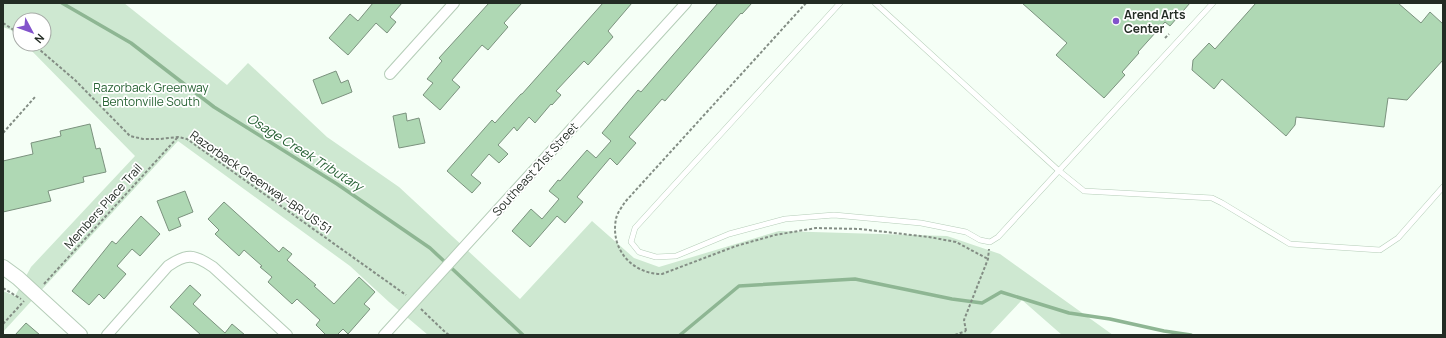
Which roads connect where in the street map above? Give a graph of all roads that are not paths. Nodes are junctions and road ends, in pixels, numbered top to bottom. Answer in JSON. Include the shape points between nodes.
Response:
{"nodes":[{"id":1,"x":454,"y":3,"type":"edge"},
{"id":2,"x":686,"y":3,"type":"edge"},
{"id":3,"x":840,"y":3,"type":"edge"},
{"id":4,"x":875,"y":3,"type":"edge"},
{"id":5,"x":1213,"y":3,"type":"edge"},
{"id":6,"x":390,"y":74,"type":"dead end"},
{"id":7,"x":1058,"y":170,"type":"junction"},
{"id":8,"x":1443,"y":188,"type":"edge"},
{"id":9,"x":3,"y":267,"type":"edge"},
{"id":10,"x":80,"y":335,"type":"edge"},
{"id":11,"x":108,"y":335,"type":"edge"},
{"id":12,"x":287,"y":335,"type":"edge"},
{"id":13,"x":384,"y":335,"type":"edge"}],
"edges":[{"from":1,"to":6,"type":"street"},
{"from":2,"to":13,"type":"street","name":"Southeast 21st Street"},
{"from":3,"to":7,"type":"lane","via":[[635,228],[631,242],[639,252],[656,257],[676,256],[729,234],[785,219],[834,215],[921,223],[966,232],[990,242],[998,237]]},
{"from":4,"to":7,"type":"lane"},
{"from":5,"to":7,"type":"lane"},
{"from":7,"to":8,"type":"lane","via":[[1084,191],[1212,198],[1290,244],[1380,250],[1398,238]]},
{"from":9,"to":10,"type":"street"},
{"from":11,"to":12,"type":"street","via":[[168,266],[179,259],[191,256],[202,259],[213,267]]}]}
